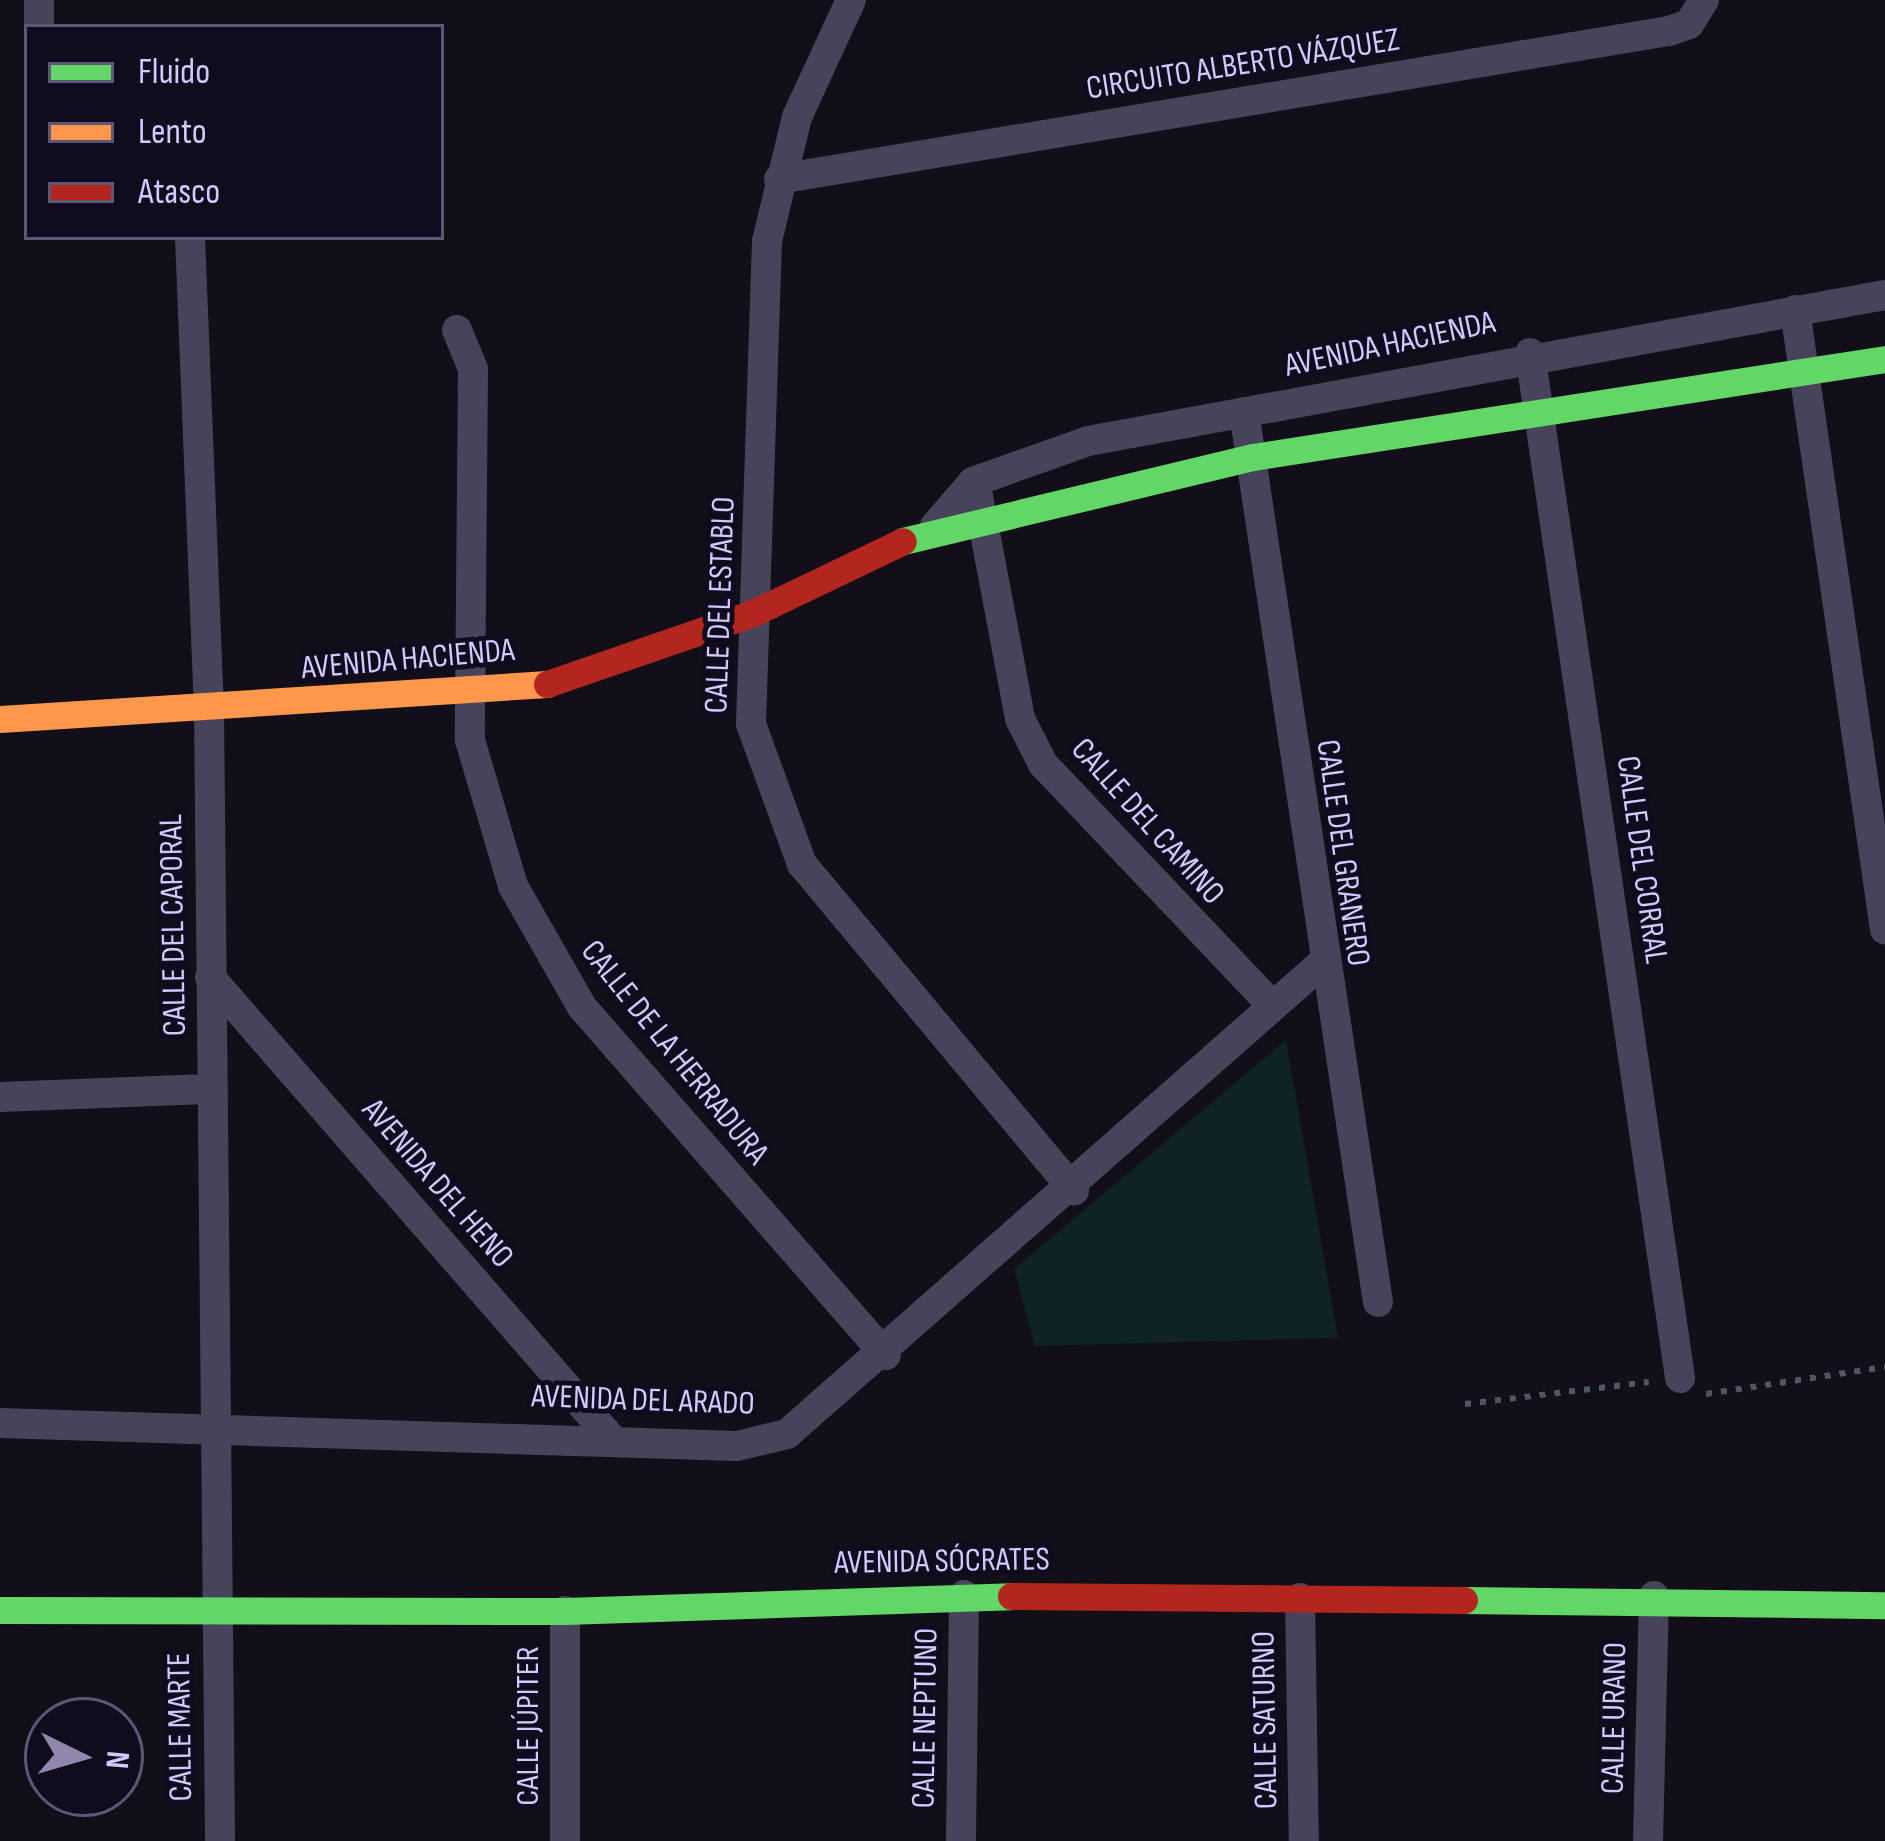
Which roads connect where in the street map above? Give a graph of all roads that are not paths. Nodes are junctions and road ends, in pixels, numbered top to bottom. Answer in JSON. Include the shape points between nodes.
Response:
{"nodes":[{"id":1,"x":851,"y":0,"type":"edge"},
{"id":2,"x":1704,"y":0,"type":"edge"},
{"id":3,"x":779,"y":179,"type":"junction"},
{"id":4,"x":190,"y":240,"type":"edge"},
{"id":5,"x":1885,"y":295,"type":"edge"},
{"id":6,"x":1795,"y":310,"type":"junction"},
{"id":7,"x":457,"y":330,"type":"dead end"},
{"id":8,"x":1530,"y":353,"type":"junction"},
{"id":9,"x":1885,"y":359,"type":"edge"},
{"id":10,"x":1804,"y":371,"type":"junction"},
{"id":11,"x":1244,"y":412,"type":"junction"},
{"id":12,"x":1539,"y":412,"type":"junction"},
{"id":13,"x":1252,"y":457,"type":"junction"},
{"id":14,"x":973,"y":482,"type":"junction"},
{"id":15,"x":985,"y":520,"type":"junction"},
{"id":16,"x":935,"y":526,"type":"junction"},
{"id":17,"x":753,"y":613,"type":"junction"},
{"id":18,"x":467,"y":697,"type":"junction"},
{"id":19,"x":208,"y":710,"type":"junction"},
{"id":20,"x":0,"y":719,"type":"edge"},
{"id":21,"x":1885,"y":928,"type":"edge"},
{"id":22,"x":1321,"y":964,"type":"junction"},
{"id":23,"x":210,"y":977,"type":"junction"},
{"id":24,"x":1273,"y":1006,"type":"junction"},
{"id":25,"x":212,"y":1089,"type":"junction"},
{"id":26,"x":0,"y":1096,"type":"edge"},
{"id":27,"x":1074,"y":1191,"type":"junction"},
{"id":28,"x":1378,"y":1302,"type":"dead end"},
{"id":29,"x":886,"y":1355,"type":"junction"},
{"id":30,"x":1680,"y":1378,"type":"road end"},
{"id":31,"x":0,"y":1423,"type":"edge"},
{"id":32,"x":209,"y":1423,"type":"junction"},
{"id":33,"x":610,"y":1437,"type":"junction"},
{"id":34,"x":964,"y":1595,"type":"junction"},
{"id":35,"x":1654,"y":1596,"type":"junction"},
{"id":36,"x":1300,"y":1598,"type":"junction"},
{"id":37,"x":1885,"y":1605,"type":"edge"},
{"id":38,"x":0,"y":1610,"type":"edge"},
{"id":39,"x":565,"y":1611,"type":"junction"},
{"id":40,"x":214,"y":1612,"type":"junction"},
{"id":41,"x":220,"y":1841,"type":"edge"},
{"id":42,"x":565,"y":1841,"type":"edge"},
{"id":43,"x":961,"y":1841,"type":"edge"},
{"id":44,"x":1304,"y":1841,"type":"edge"},
{"id":45,"x":1648,"y":1841,"type":"edge"}],
"edges":[{"from":1,"to":3,"type":"street","name":"CALLE DEL ESTABLO"},
{"from":2,"to":3,"type":"street","name":"CIRCUITO ALBERTO VÁZQUEZ","via":[[1689,24],[1669,31]]},
{"from":3,"to":17,"type":"street","name":"CALLE DEL ESTABLO"},
{"from":4,"to":19,"type":"street","name":"CALLE DEL CAPORAL"},
{"from":5,"to":6,"type":"street","name":"AVENIDA HACIENDA"},
{"from":6,"to":8,"type":"street","name":"AVENIDA HACIENDA"},
{"from":6,"to":10,"type":"street"},
{"from":7,"to":18,"type":"street","name":"CALLE DE LA HERRADURA","via":[[473,369]]},
{"from":8,"to":11,"type":"street","name":"AVENIDA HACIENDA"},
{"from":8,"to":12,"type":"street","name":"CALLE DEL CORRAL"},
{"from":9,"to":10,"type":"street","name":"AVENIDA HACIENDA"},
{"from":10,"to":12,"type":"street","name":"AVENIDA HACIENDA"},
{"from":10,"to":21,"type":"street"},
{"from":11,"to":13,"type":"street","name":"CALLE DEL GRANERO"},
{"from":11,"to":14,"type":"street","name":"AVENIDA HACIENDA","via":[[1088,441]]},
{"from":12,"to":13,"type":"street","name":"AVENIDA HACIENDA"},
{"from":12,"to":30,"type":"street","name":"CALLE DEL CORRAL"},
{"from":13,"to":15,"type":"street","name":"AVENIDA HACIENDA"},
{"from":13,"to":22,"type":"street","name":"CALLE DEL GRANERO"},
{"from":14,"to":15,"type":"street","name":"CALLE DEL CAMINO"},
{"from":14,"to":16,"type":"street","name":"AVENIDA HACIENDA"},
{"from":15,"to":16,"type":"street","name":"AVENIDA HACIENDA"},
{"from":15,"to":24,"type":"street","name":"CALLE DEL CAMINO","via":[[1020,719],[1043,764]]},
{"from":16,"to":17,"type":"street","name":"AVENIDA HACIENDA"},
{"from":17,"to":18,"type":"street","name":"AVENIDA HACIENDA","via":[[560,682]]},
{"from":17,"to":27,"type":"street","name":"CALLE DEL ESTABLO","via":[[757,756],[802,865]]},
{"from":18,"to":19,"type":"street","name":"AVENIDA HACIENDA"},
{"from":18,"to":29,"type":"street","name":"CALLE DE LA HERRADURA","via":[[488,827],[552,961]]},
{"from":19,"to":20,"type":"street","name":"AVENIDA HACIENDA"},
{"from":19,"to":23,"type":"street","name":"CALLE DEL CAPORAL"},
{"from":22,"to":24,"type":"street","name":"AVENIDA DEL ARADO"},
{"from":22,"to":28,"type":"street","name":"CALLE DEL GRANERO"},
{"from":23,"to":25,"type":"street","name":"CALLE DEL CAPORAL"},
{"from":23,"to":33,"type":"street","name":"AVENIDA DEL HENO"},
{"from":24,"to":27,"type":"street","name":"AVENIDA DEL ARADO"},
{"from":25,"to":26,"type":"street"},
{"from":25,"to":32,"type":"street","name":"CALLE DEL CAPORAL"},
{"from":27,"to":29,"type":"street","name":"AVENIDA DEL ARADO"},
{"from":29,"to":33,"type":"street","name":"AVENIDA DEL ARADO","via":[[765,1442]]},
{"from":31,"to":32,"type":"street","name":"AVENIDA DEL ARADO"},
{"from":32,"to":33,"type":"street","name":"AVENIDA DEL ARADO"},
{"from":32,"to":40,"type":"street","name":"CALLE DEL CAPORAL"},
{"from":34,"to":36,"type":"street","name":"AVENIDA SÓCRATES"},
{"from":34,"to":39,"type":"street","name":"AVENIDA SÓCRATES"},
{"from":34,"to":43,"type":"street","name":"CALLE NEPTUNO"},
{"from":35,"to":36,"type":"street","name":"AVENIDA SÓCRATES"},
{"from":35,"to":37,"type":"street","name":"AVENIDA SÓCRATES"},
{"from":35,"to":45,"type":"street","name":"CALLE URANO"},
{"from":36,"to":44,"type":"street","name":"CALLE SATURNO"},
{"from":38,"to":40,"type":"street","name":"AVENIDA SÓCRATES"},
{"from":39,"to":40,"type":"street","name":"AVENIDA SÓCRATES"},
{"from":39,"to":42,"type":"street","name":"CALLE JÚPITER"},
{"from":40,"to":41,"type":"street","name":"CALLE MARTE"}]}
